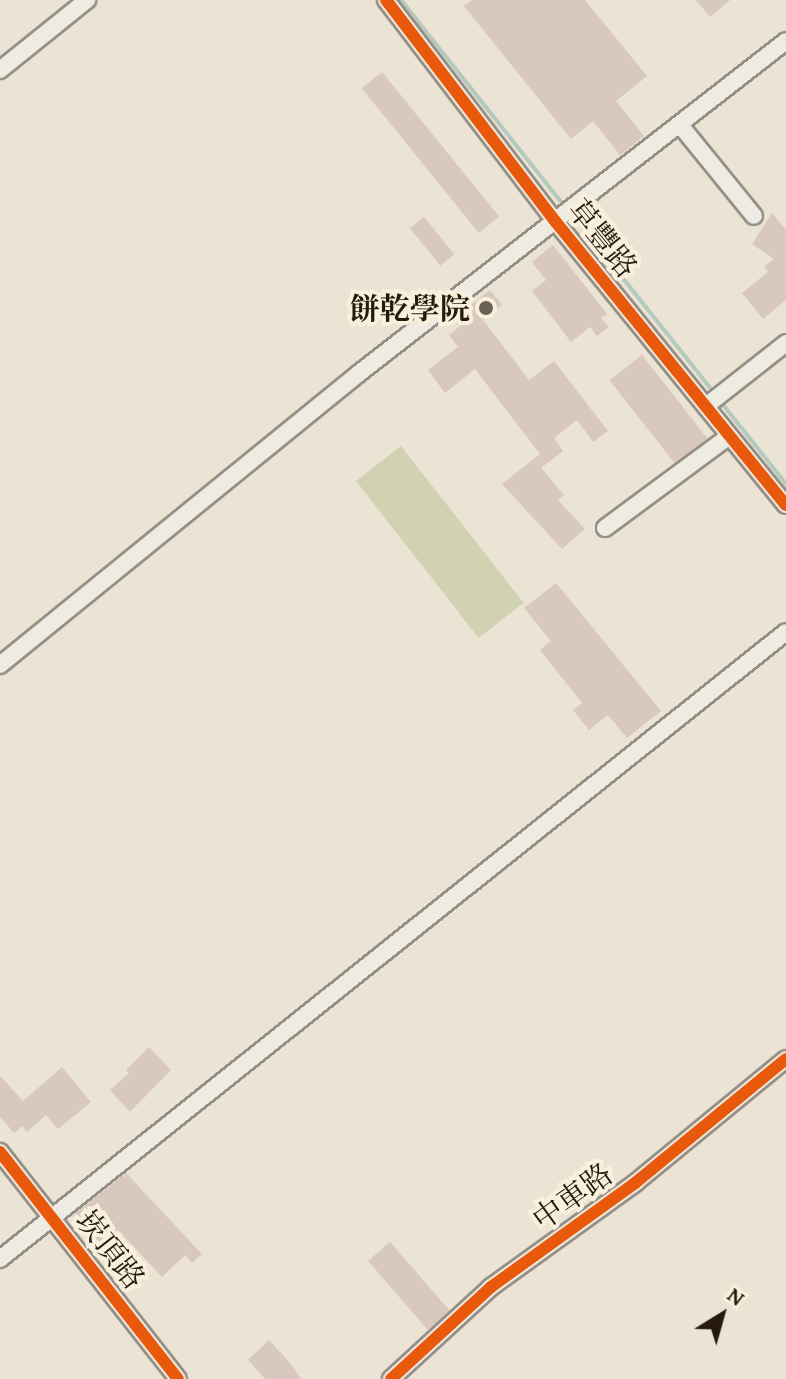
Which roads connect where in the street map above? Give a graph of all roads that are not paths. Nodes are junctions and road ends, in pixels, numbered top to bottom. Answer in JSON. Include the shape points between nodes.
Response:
{"nodes":[{"id":1,"x":87,"y":0,"type":"edge"},
{"id":2,"x":386,"y":0,"type":"edge"},
{"id":3,"x":786,"y":41,"type":"edge"},
{"id":4,"x":0,"y":70,"type":"edge"},
{"id":5,"x":680,"y":125,"type":"junction"},
{"id":6,"x":754,"y":216,"type":"dead end"},
{"id":7,"x":555,"y":221,"type":"junction"},
{"id":8,"x":786,"y":343,"type":"edge"},
{"id":9,"x":706,"y":406,"type":"junction"},
{"id":10,"x":728,"y":437,"type":"junction"},
{"id":11,"x":786,"y":505,"type":"edge"},
{"id":12,"x":605,"y":528,"type":"dead end"},
{"id":13,"x":786,"y":632,"type":"edge"},
{"id":14,"x":0,"y":665,"type":"edge"},
{"id":15,"x":786,"y":1059,"type":"edge"},
{"id":16,"x":0,"y":1152,"type":"edge"},
{"id":17,"x":52,"y":1216,"type":"junction"},
{"id":18,"x":0,"y":1259,"type":"edge"},
{"id":19,"x":178,"y":1379,"type":"edge"},
{"id":20,"x":391,"y":1379,"type":"edge"}],
"edges":[{"from":1,"to":4,"type":"street"},
{"from":2,"to":7,"type":"street","name":"草豐路"},
{"from":3,"to":5,"type":"street"},
{"from":5,"to":6,"type":"street"},
{"from":5,"to":7,"type":"street"},
{"from":7,"to":9,"type":"street","name":"草豐路"},
{"from":7,"to":14,"type":"street"},
{"from":8,"to":9,"type":"street"},
{"from":9,"to":10,"type":"street","name":"草豐路"},
{"from":10,"to":11,"type":"street","name":"草豐路"},
{"from":10,"to":12,"type":"street"},
{"from":13,"to":17,"type":"street"},
{"from":15,"to":20,"type":"street","name":"中車路","via":[[635,1183],[491,1287]]},
{"from":16,"to":17,"type":"street","name":"崁頂路"},
{"from":17,"to":18,"type":"street"},
{"from":17,"to":19,"type":"street","name":"崁頂路"}]}
